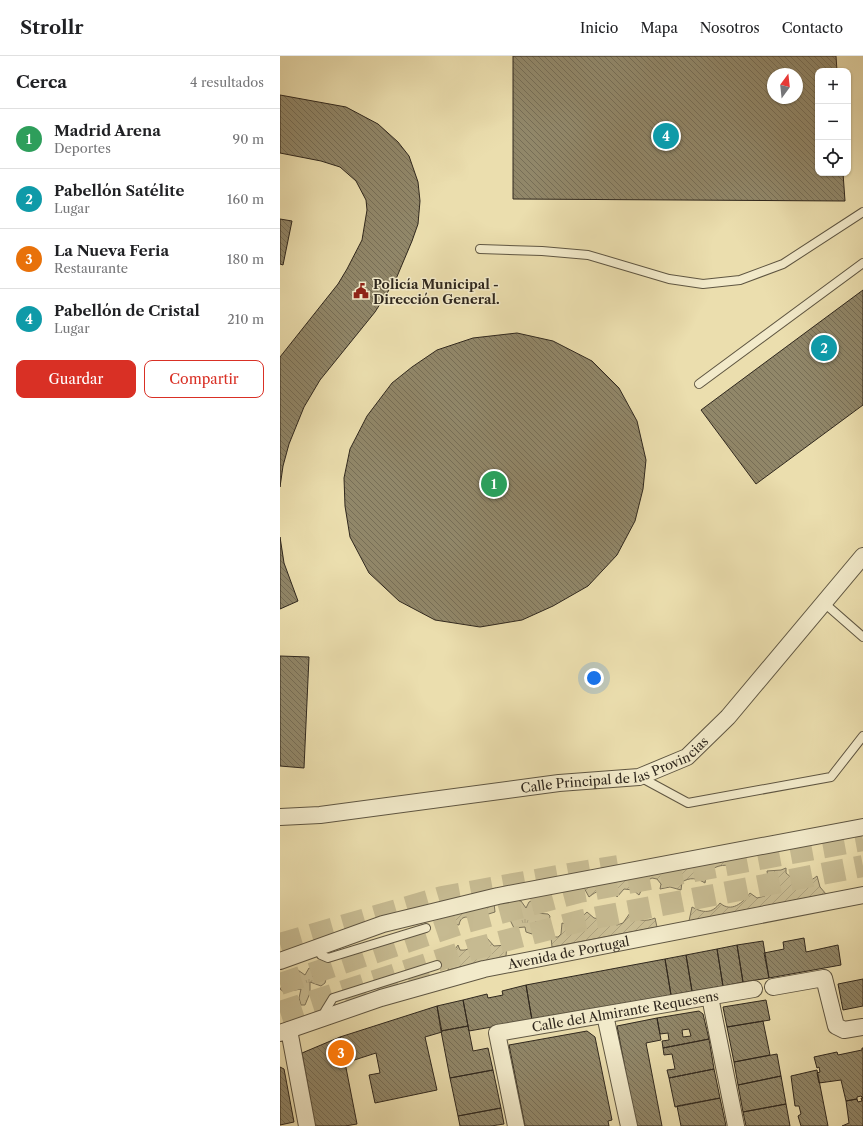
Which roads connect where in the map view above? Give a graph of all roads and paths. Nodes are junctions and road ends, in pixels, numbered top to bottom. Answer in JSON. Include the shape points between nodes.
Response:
{"nodes":[{"id":1,"x":863,"y":212,"type":"edge"},
{"id":2,"x":480,"y":249,"type":"dead end"},
{"id":3,"x":863,"y":263,"type":"edge"},
{"id":4,"x":699,"y":384,"type":"dead end"},
{"id":5,"x":863,"y":556,"type":"edge"},
{"id":6,"x":823,"y":602,"type":"junction"},
{"id":7,"x":863,"y":637,"type":"edge"},
{"id":8,"x":863,"y":736,"type":"edge"},
{"id":9,"x":640,"y":777,"type":"junction"},
{"id":10,"x":280,"y":817,"type":"edge"},
{"id":11,"x":863,"y":827,"type":"edge"},
{"id":12,"x":863,"y":895,"type":"edge"},
{"id":13,"x":426,"y":928,"type":"dead end"},
{"id":14,"x":316,"y":947,"type":"junction"},
{"id":15,"x":280,"y":961,"type":"edge"},
{"id":16,"x":437,"y":965,"type":"dead end"},
{"id":17,"x":773,"y":987,"type":"dead end"},
{"id":18,"x":754,"y":990,"type":"dead end"},
{"id":19,"x":710,"y":997,"type":"junction"},
{"id":20,"x":605,"y":1015,"type":"junction"},
{"id":21,"x":326,"y":1017,"type":"junction"},
{"id":22,"x":863,"y":1028,"type":"edge"},
{"id":23,"x":285,"y":1031,"type":"edge"},
{"id":24,"x":307,"y":1126,"type":"edge"},
{"id":25,"x":516,"y":1126,"type":"edge"},
{"id":26,"x":629,"y":1126,"type":"edge"},
{"id":27,"x":736,"y":1126,"type":"edge"}],
"edges":[{"from":1,"to":2,"type":"lane","via":[[783,264],[740,280],[703,284],[669,279],[588,255]]},
{"from":3,"to":4,"type":"lane"},
{"from":5,"to":6,"type":"street","name":"Calle Principal de las Provincias"},
{"from":6,"to":7,"type":"lane"},
{"from":6,"to":9,"type":"street","name":"Calle Principal de las Provincias","via":[[728,717],[687,757]]},
{"from":8,"to":9,"type":"lane","via":[[830,777],[688,803]]},
{"from":9,"to":10,"type":"street","name":"Calle Principal de las Provincias","via":[[559,783],[320,815]]},
{"from":11,"to":14,"type":"street","via":[[498,896],[382,924]]},
{"from":12,"to":21,"type":"street","name":"Avenida de Portugal","via":[[484,969],[381,998]]},
{"from":13,"to":14,"type":"lane","via":[[328,958],[321,955]]},
{"from":14,"to":15,"type":"street"},
{"from":16,"to":21,"type":"lane","via":[[333,998],[325,1011]]},
{"from":17,"to":22,"type":"street","via":[[824,978],[836,1026],[844,1030]]},
{"from":18,"to":19,"type":"street","name":"Calle del Almirante Requesens"},
{"from":19,"to":20,"type":"street","name":"Calle del Almirante Requesens"},
{"from":19,"to":27,"type":"street"},
{"from":20,"to":25,"type":"street","name":"Calle del Almirante Requesens","via":[[497,1033]]},
{"from":20,"to":26,"type":"street"},
{"from":21,"to":23,"type":"street","name":"Avenida de Portugal"},
{"from":23,"to":24,"type":"street"}]}
